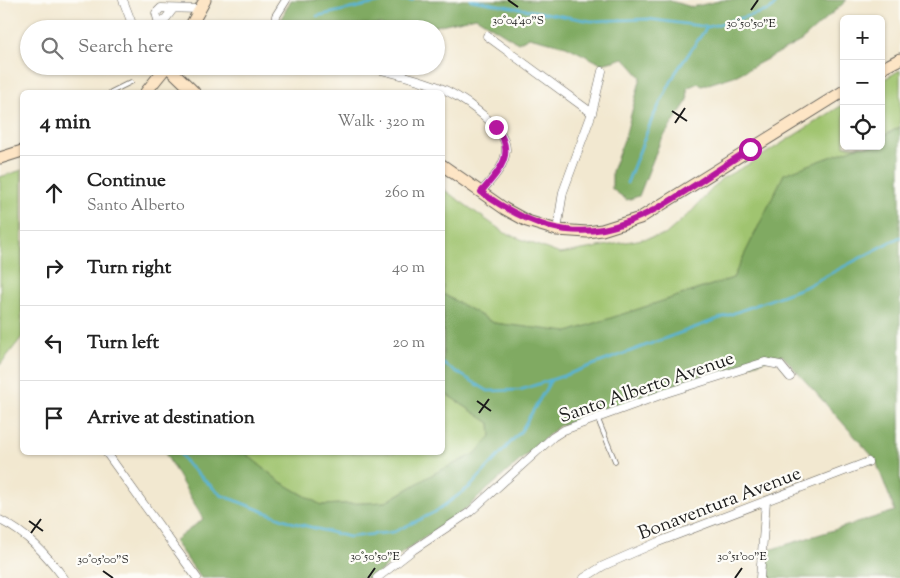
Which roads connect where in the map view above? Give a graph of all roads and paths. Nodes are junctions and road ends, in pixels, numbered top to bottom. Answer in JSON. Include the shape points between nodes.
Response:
{"nodes":[{"id":1,"x":123,"y":0,"type":"edge"},
{"id":2,"x":286,"y":0,"type":"edge"},
{"id":3,"x":203,"y":5,"type":"edge"},
{"id":4,"x":173,"y":9,"type":"dead end"},
{"id":5,"x":131,"y":20,"type":"edge"},
{"id":6,"x":194,"y":20,"type":"edge"},
{"id":7,"x":275,"y":20,"type":"edge"},
{"id":8,"x":487,"y":36,"type":"dead end"},
{"id":9,"x":900,"y":59,"type":"edge"},
{"id":10,"x":885,"y":67,"type":"edge"},
{"id":11,"x":602,"y":70,"type":"dead end"},
{"id":12,"x":160,"y":75,"type":"edge"},
{"id":13,"x":176,"y":75,"type":"edge"},
{"id":14,"x":398,"y":75,"type":"edge"},
{"id":15,"x":131,"y":82,"type":"dead end"},
{"id":16,"x":115,"y":90,"type":"edge"},
{"id":17,"x":148,"y":90,"type":"edge"},
{"id":18,"x":192,"y":90,"type":"edge"},
{"id":19,"x":444,"y":90,"type":"edge"},
{"id":20,"x":445,"y":91,"type":"edge"},
{"id":21,"x":840,"y":94,"type":"edge"},
{"id":22,"x":592,"y":113,"type":"junction"},
{"id":23,"x":20,"y":152,"type":"edge"},
{"id":24,"x":0,"y":158,"type":"edge"},
{"id":25,"x":445,"y":167,"type":"edge"},
{"id":26,"x":481,"y":192,"type":"junction"},
{"id":27,"x":557,"y":230,"type":"junction"},
{"id":28,"x":790,"y":377,"type":"dead end"},
{"id":29,"x":597,"y":418,"type":"junction"},
{"id":30,"x":108,"y":455,"type":"edge"},
{"id":31,"x":615,"y":461,"type":"dead end"},
{"id":32,"x":868,"y":462,"type":"dead end"},
{"id":33,"x":766,"y":501,"type":"junction"},
{"id":34,"x":0,"y":520,"type":"edge"},
{"id":35,"x":64,"y":578,"type":"edge"},
{"id":36,"x":197,"y":578,"type":"edge"},
{"id":37,"x":377,"y":578,"type":"edge"},
{"id":38,"x":584,"y":578,"type":"edge"},
{"id":39,"x":760,"y":578,"type":"edge"}],
"edges":[{"from":1,"to":5,"type":"street"},
{"from":2,"to":7,"type":"street"},
{"from":3,"to":4,"type":"street"},
{"from":3,"to":6,"type":"street"},
{"from":8,"to":22,"type":"street"},
{"from":9,"to":10,"type":"street"},
{"from":11,"to":22,"type":"street"},
{"from":12,"to":17,"type":"street"},
{"from":13,"to":18,"type":"street"},
{"from":14,"to":19,"type":"street"},
{"from":15,"to":16,"type":"lane"},
{"from":20,"to":26,"type":"street","via":[[482,115],[504,137],[506,152],[497,173]]},
{"from":21,"to":27,"type":"street","via":[[640,218],[602,230]]},
{"from":22,"to":27,"type":"street","via":[[568,176]]},
{"from":23,"to":24,"type":"street"},
{"from":25,"to":26,"type":"street"},
{"from":26,"to":27,"type":"street","via":[[514,214]]},
{"from":28,"to":29,"type":"street","name":"Santo Alberto Avenue","via":[[780,365],[766,362]]},
{"from":29,"to":31,"type":"lane"},
{"from":29,"to":37,"type":"street","name":"Santo Alberto Avenue","via":[[553,437],[470,512]]},
{"from":30,"to":36,"type":"street"},
{"from":32,"to":33,"type":"street","name":"Bonaventura Avenue"},
{"from":33,"to":38,"type":"street","name":"Bonaventura Avenue","via":[[652,545],[603,566]]},
{"from":33,"to":39,"type":"street"},
{"from":34,"to":35,"type":"street","via":[[27,535]]}]}
